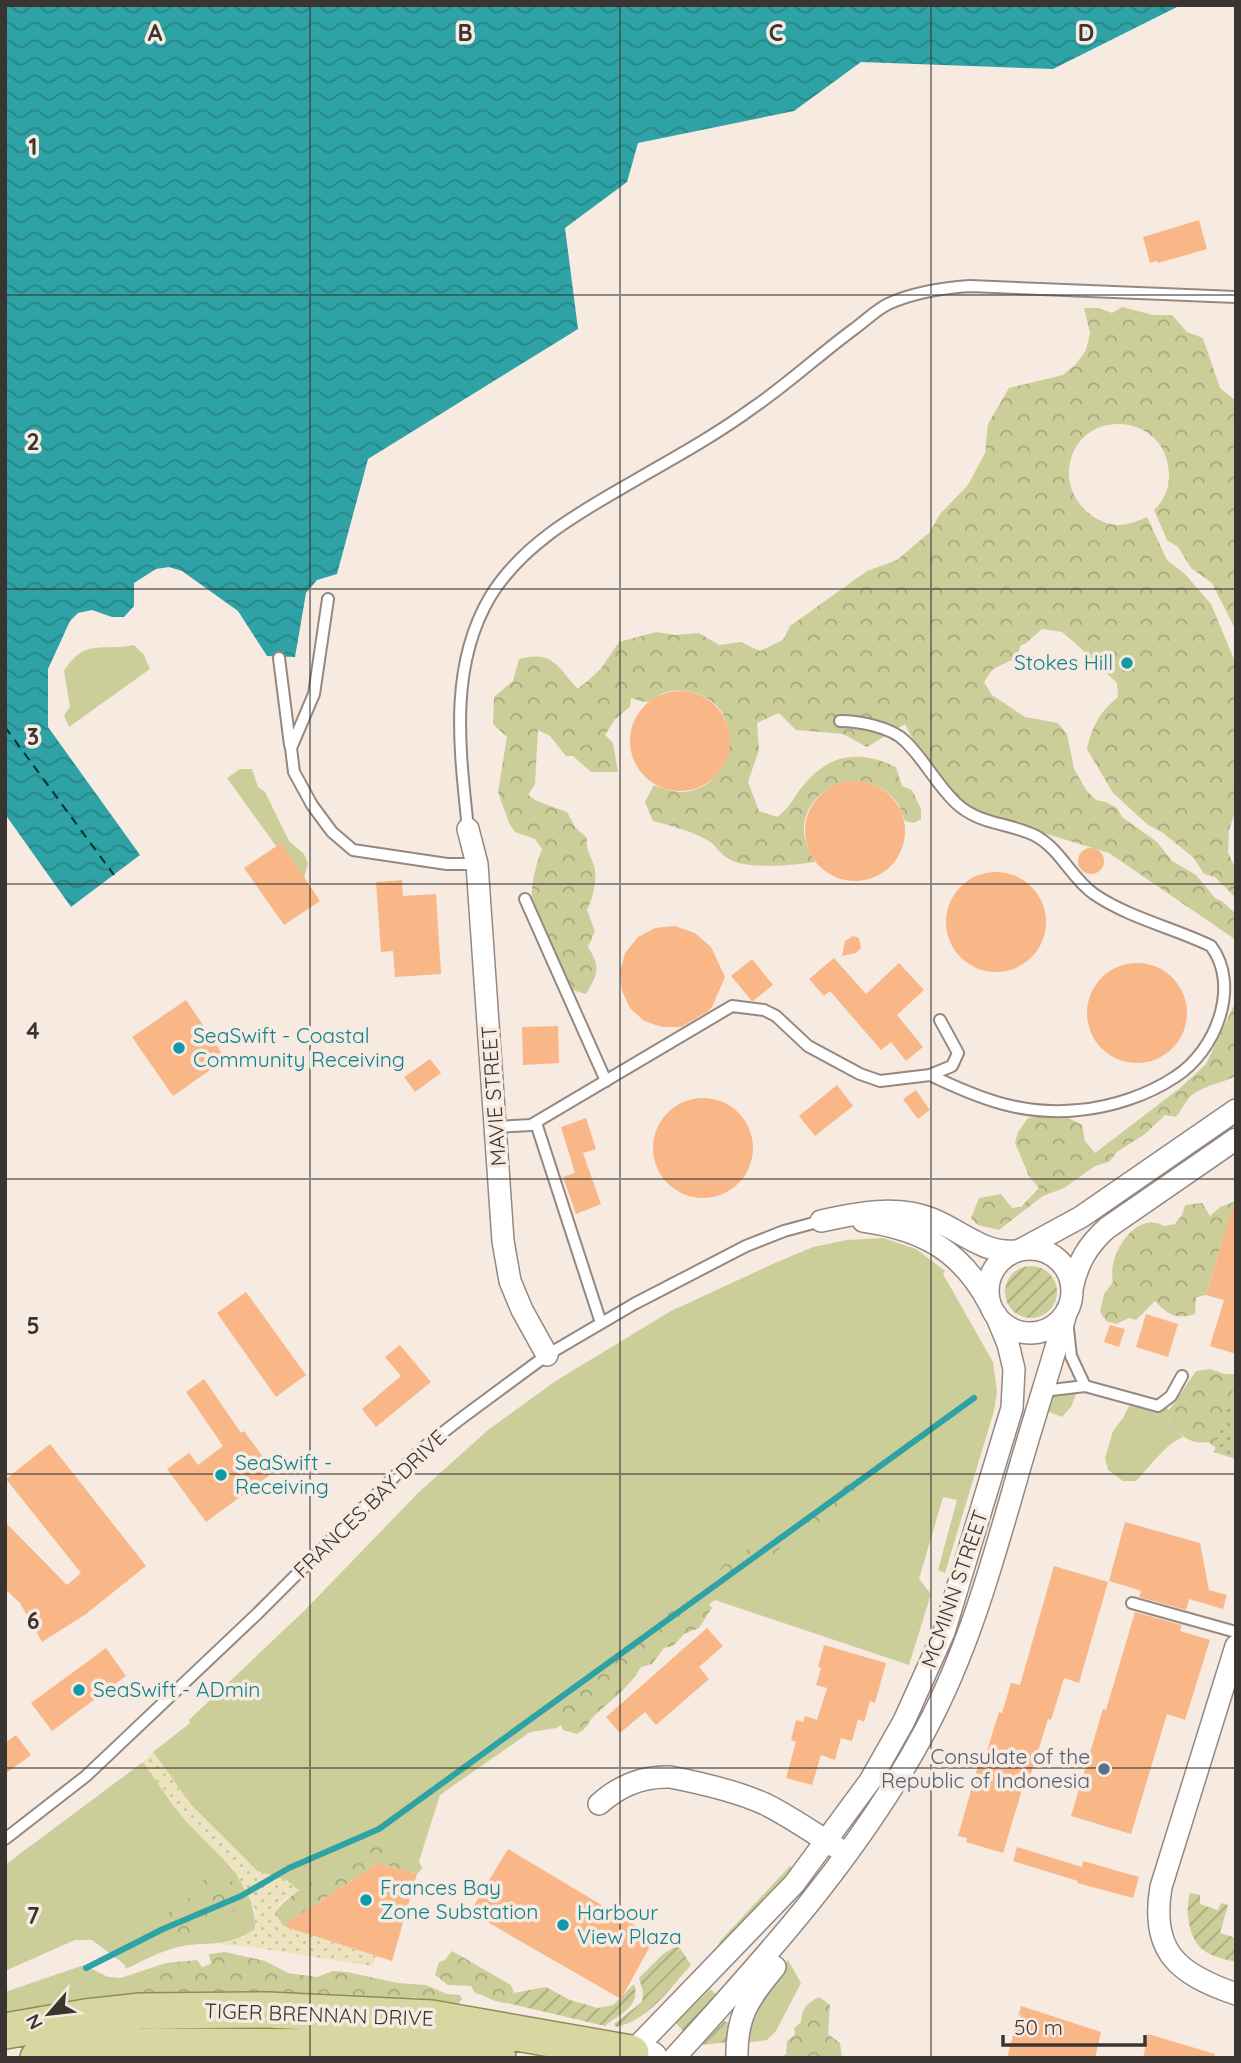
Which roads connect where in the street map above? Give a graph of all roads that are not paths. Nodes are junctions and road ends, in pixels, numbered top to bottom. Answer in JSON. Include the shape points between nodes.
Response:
{"nodes":[{"id":1,"x":1236,"y":297,"type":"edge"},
{"id":2,"x":328,"y":598,"type":"dead end"},
{"id":3,"x":279,"y":659,"type":"dead end"},
{"id":4,"x":840,"y":721,"type":"dead end"},
{"id":5,"x":290,"y":748,"type":"junction"},
{"id":6,"x":468,"y":829,"type":"joint"},
{"id":7,"x":477,"y":864,"type":"junction"},
{"id":8,"x":525,"y":899,"type":"dead end"},
{"id":9,"x":940,"y":1020,"type":"dead end"},
{"id":10,"x":930,"y":1076,"type":"junction"},
{"id":11,"x":606,"y":1081,"type":"junction"},
{"id":12,"x":1236,"y":1110,"type":"edge"},
{"id":13,"x":536,"y":1123,"type":"junction"},
{"id":14,"x":497,"y":1127,"type":"junction"},
{"id":15,"x":1236,"y":1139,"type":"edge"},
{"id":16,"x":821,"y":1221,"type":"junction"},
{"id":17,"x":1018,"y":1250,"type":"junction"},
{"id":18,"x":1069,"y":1304,"type":"junction"},
{"id":19,"x":994,"y":1311,"type":"junction"},
{"id":20,"x":601,"y":1323,"type":"junction"},
{"id":21,"x":547,"y":1355,"type":"junction"},
{"id":22,"x":1182,"y":1376,"type":"dead end"},
{"id":23,"x":1085,"y":1386,"type":"junction"},
{"id":24,"x":1043,"y":1391,"type":"junction"},
{"id":25,"x":1132,"y":1603,"type":"dead end"},
{"id":26,"x":1236,"y":1632,"type":"edge"},
{"id":27,"x":1236,"y":1646,"type":"edge"},
{"id":28,"x":599,"y":1804,"type":"dead end"},
{"id":29,"x":5,"y":1839,"type":"edge"},
{"id":30,"x":827,"y":1842,"type":"junction"},
{"id":31,"x":847,"y":1854,"type":"junction"},
{"id":32,"x":1236,"y":1994,"type":"edge"},
{"id":33,"x":5,"y":2031,"type":"edge"},
{"id":34,"x":636,"y":2056,"type":"edge"},
{"id":35,"x":38,"y":2058,"type":"edge"},
{"id":36,"x":497,"y":2058,"type":"edge"},
{"id":37,"x":674,"y":2058,"type":"edge"},
{"id":38,"x":737,"y":2058,"type":"edge"}],
"edges":[{"from":1,"to":6,"type":"lane","via":[[970,286],[914,294],[885,305],[702,443],[557,528],[507,572],[489,598],[464,662],[460,756]]},
{"from":2,"to":5,"type":"lane","via":[[314,694]]},
{"from":3,"to":5,"type":"lane"},
{"from":4,"to":10,"type":"lane","via":[[860,721],[904,739],[929,774],[967,812],[1033,835],[1051,847],[1093,894],[1110,904],[1212,946],[1230,977],[1227,1011],[1194,1062],[1175,1077],[1122,1102],[1036,1112],[970,1094]]},
{"from":5,"to":7,"type":"lane","via":[[293,772],[312,805],[353,850]]},
{"from":6,"to":7,"type":"street","name":"MAVIE STREET"},
{"from":7,"to":14,"type":"street","name":"MAVIE STREET"},
{"from":8,"to":11,"type":"lane"},
{"from":9,"to":10,"type":"lane","via":[[958,1054],[952,1066]]},
{"from":10,"to":11,"type":"lane","via":[[880,1081],[860,1074],[813,1049],[776,1016],[732,1006]]},
{"from":11,"to":13,"type":"lane"},
{"from":12,"to":17,"type":"street","via":[[1082,1217]]},
{"from":13,"to":14,"type":"lane"},
{"from":13,"to":20,"type":"lane"},
{"from":14,"to":21,"type":"street","name":"MAVIE STREET","via":[[503,1241],[510,1281]]},
{"from":15,"to":18,"type":"street","name":"MCMINN STREET","via":[[1095,1239],[1079,1262]]},
{"from":16,"to":17,"type":"street","name":"FRANCES BAY DRIVE","via":[[877,1211],[907,1212],[932,1219],[991,1250]]},
{"from":16,"to":19,"type":"street","name":"FRANCES BAY DRIVE","via":[[866,1222],[926,1238],[965,1267]]},
{"from":16,"to":20,"type":"lane","name":"FRANCES BAY DRIVE","via":[[746,1246]]},
{"from":17,"to":18,"type":"street","via":[[1053,1256],[1067,1273]]},
{"from":17,"to":19,"type":"street","via":[[1003,1258],[991,1274],[988,1285]]},
{"from":18,"to":19,"type":"street","via":[[1057,1322],[1029,1332],[1009,1327]]},
{"from":18,"to":23,"type":"lane","via":[[1070,1356]]},
{"from":18,"to":24,"type":"street","name":"MCMINN STREET"},
{"from":19,"to":30,"type":"street","name":"MCMINN STREET","via":[[1014,1369],[1006,1435],[944,1632],[924,1678],[885,1756]]},
{"from":20,"to":21,"type":"lane","name":"FRANCES BAY DRIVE"},
{"from":21,"to":29,"type":"lane","name":"FRANCES BAY DRIVE","via":[[424,1447],[95,1768]]},
{"from":22,"to":23,"type":"lane","via":[[1171,1396],[1158,1406]]},
{"from":23,"to":24,"type":"lane"},
{"from":24,"to":31,"type":"street","name":"MCMINN STREET","via":[[988,1578],[954,1670],[900,1776]]},
{"from":25,"to":26,"type":"lane"},
{"from":27,"to":32,"type":"street","via":[[1161,1887],[1158,1918],[1164,1941],[1180,1966],[1206,1984]]},
{"from":28,"to":30,"type":"street","via":[[627,1784],[670,1777],[748,1797]]},
{"from":30,"to":31,"type":"street"},
{"from":30,"to":34,"type":"street","name":"MCMINN STREET"},
{"from":31,"to":37,"type":"street","name":"MCMINN STREET","via":[[784,1934]]},
{"from":31,"to":38,"type":"street","name":"MCMINN STREET","via":[[815,1917],[744,2008]]},
{"from":33,"to":34,"type":"main road","name":"TIGER BRENNAN DRIVE","via":[[141,2011],[268,2010],[431,2018]]},
{"from":35,"to":36,"type":"main road","name":"TIGER BRENNAN DRIVE","via":[[151,2046],[392,2047]]}]}
